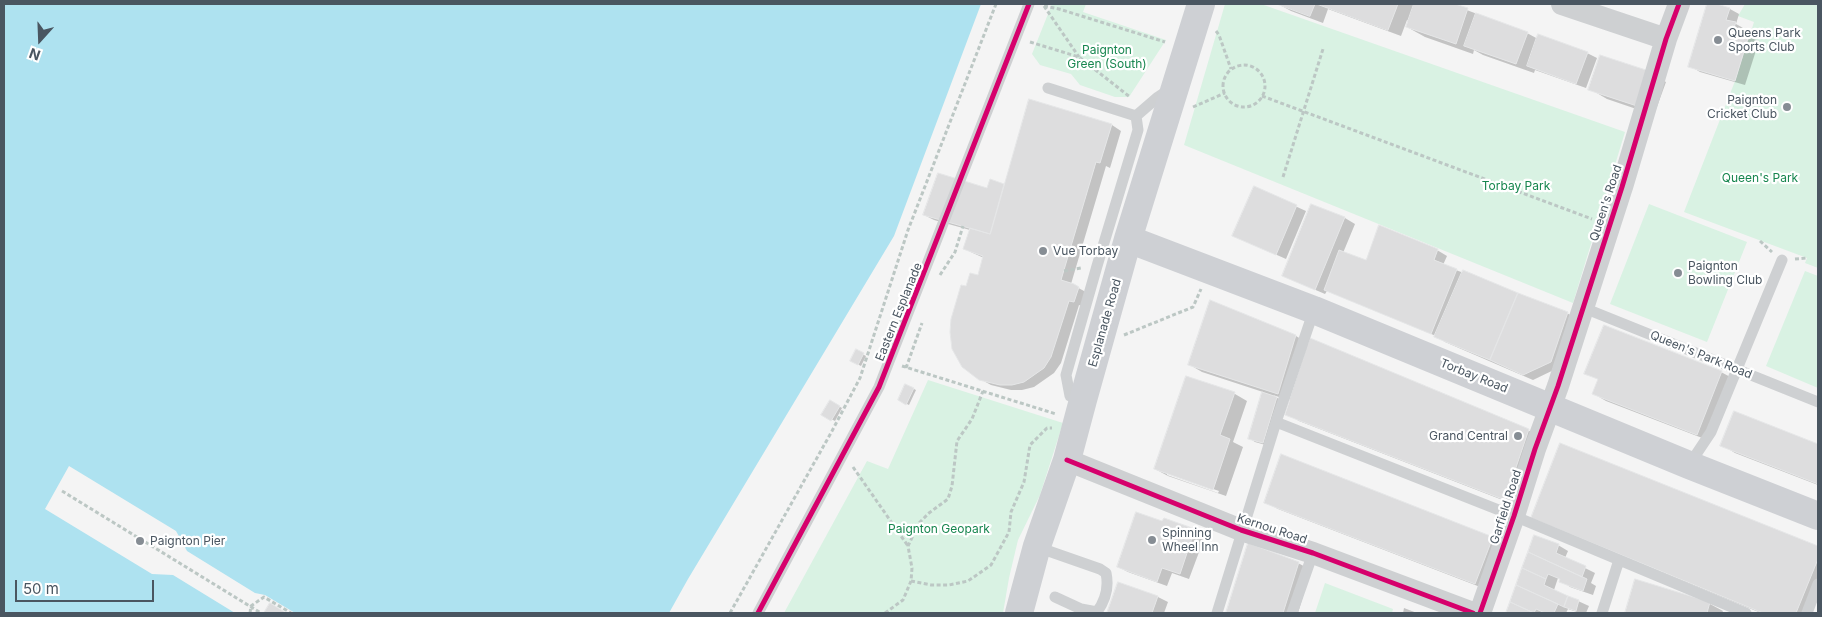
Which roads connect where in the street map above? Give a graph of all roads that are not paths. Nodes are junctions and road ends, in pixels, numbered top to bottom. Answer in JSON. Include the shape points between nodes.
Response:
{"nodes":[{"id":1,"x":1029,"y":4,"type":"edge"},
{"id":2,"x":1562,"y":4,"type":"edge"},
{"id":3,"x":1679,"y":4,"type":"edge"},
{"id":4,"x":1199,"y":9,"type":"edge"},
{"id":5,"x":1666,"y":39,"type":"junction"},
{"id":6,"x":1048,"y":88,"type":"dead end"},
{"id":7,"x":1167,"y":100,"type":"junction"},
{"id":8,"x":1136,"y":116,"type":"junction"},
{"id":9,"x":1128,"y":239,"type":"junction"},
{"id":10,"x":1782,"y":260,"type":"dead end"},
{"id":11,"x":1584,"y":308,"type":"junction"},
{"id":12,"x":1314,"y":310,"type":"junction"},
{"id":13,"x":1736,"y":369,"type":"junction"},
{"id":14,"x":1082,"y":400,"type":"junction"},
{"id":15,"x":1818,"y":402,"type":"edge"},
{"id":16,"x":1551,"y":407,"type":"junction"},
{"id":17,"x":1276,"y":422,"type":"junction"},
{"id":18,"x":1068,"y":460,"type":"junction"},
{"id":19,"x":1690,"y":465,"type":"junction"},
{"id":20,"x":1514,"y":516,"type":"junction"},
{"id":21,"x":1818,"y":516,"type":"edge"},
{"id":22,"x":1241,"y":530,"type":"junction"},
{"id":23,"x":1036,"y":546,"type":"junction"},
{"id":24,"x":1313,"y":553,"type":"junction"},
{"id":25,"x":1618,"y":560,"type":"junction"},
{"id":26,"x":1818,"y":584,"type":"edge"},
{"id":27,"x":1055,"y":597,"type":"dead end"},
{"id":28,"x":1024,"y":612,"type":"edge"},
{"id":29,"x":758,"y":613,"type":"edge"},
{"id":30,"x":1097,"y":613,"type":"edge"},
{"id":31,"x":1217,"y":613,"type":"edge"},
{"id":32,"x":1292,"y":613,"type":"edge"},
{"id":33,"x":1473,"y":613,"type":"edge"},
{"id":34,"x":1480,"y":613,"type":"edge"},
{"id":35,"x":1602,"y":613,"type":"edge"},
{"id":36,"x":1746,"y":613,"type":"edge"},
{"id":37,"x":1807,"y":613,"type":"edge"}],
"edges":[{"from":1,"to":29,"type":"lane","name":"Eastern Esplanade","via":[[890,363]]},
{"from":2,"to":5,"type":"street"},
{"from":3,"to":5,"type":"street","name":"Queen's Road"},
{"from":4,"to":7,"type":"main road","name":"Esplanade Road"},
{"from":5,"to":11,"type":"street","name":"Queen's Road"},
{"from":6,"to":8,"type":"lane"},
{"from":7,"to":8,"type":"lane"},
{"from":7,"to":9,"type":"main road","name":"Esplanade Road"},
{"from":8,"to":14,"type":"lane","via":[[1138,130],[1066,375],[1070,396]]},
{"from":9,"to":12,"type":"main road","name":"Torbay Road"},
{"from":9,"to":14,"type":"main road","name":"Esplanade Road"},
{"from":10,"to":13,"type":"lane"},
{"from":11,"to":13,"type":"lane","name":"Queen's Park Road"},
{"from":11,"to":16,"type":"street","name":"Queen's Road"},
{"from":12,"to":16,"type":"main road","name":"Torbay Road"},
{"from":12,"to":17,"type":"lane"},
{"from":13,"to":15,"type":"lane","name":"Queen's Park Road"},
{"from":13,"to":19,"type":"lane","via":[[1711,432]]},
{"from":14,"to":18,"type":"main road","name":"Esplanade Road"},
{"from":16,"to":19,"type":"main road","name":"Torbay Road"},
{"from":16,"to":20,"type":"street","name":"Garfield Road"},
{"from":17,"to":20,"type":"lane"},
{"from":17,"to":22,"type":"lane"},
{"from":18,"to":22,"type":"street","name":"Kernou Road"},
{"from":18,"to":23,"type":"main road","name":"Esplanade Road"},
{"from":19,"to":21,"type":"main road","name":"Torbay Road"},
{"from":20,"to":25,"type":"lane"},
{"from":20,"to":34,"type":"street","name":"Garfield Road"},
{"from":22,"to":24,"type":"street","name":"Kernou Road"},
{"from":22,"to":31,"type":"lane"},
{"from":23,"to":28,"type":"main road","name":"Esplanade Road"},
{"from":23,"to":30,"type":"lane","via":[[1106,573],[1107,584]]},
{"from":24,"to":32,"type":"lane"},
{"from":24,"to":33,"type":"street","name":"Kernou Road"},
{"from":25,"to":35,"type":"lane"},
{"from":25,"to":36,"type":"lane"},
{"from":26,"to":37,"type":"lane"},
{"from":27,"to":30,"type":"lane"}]}
